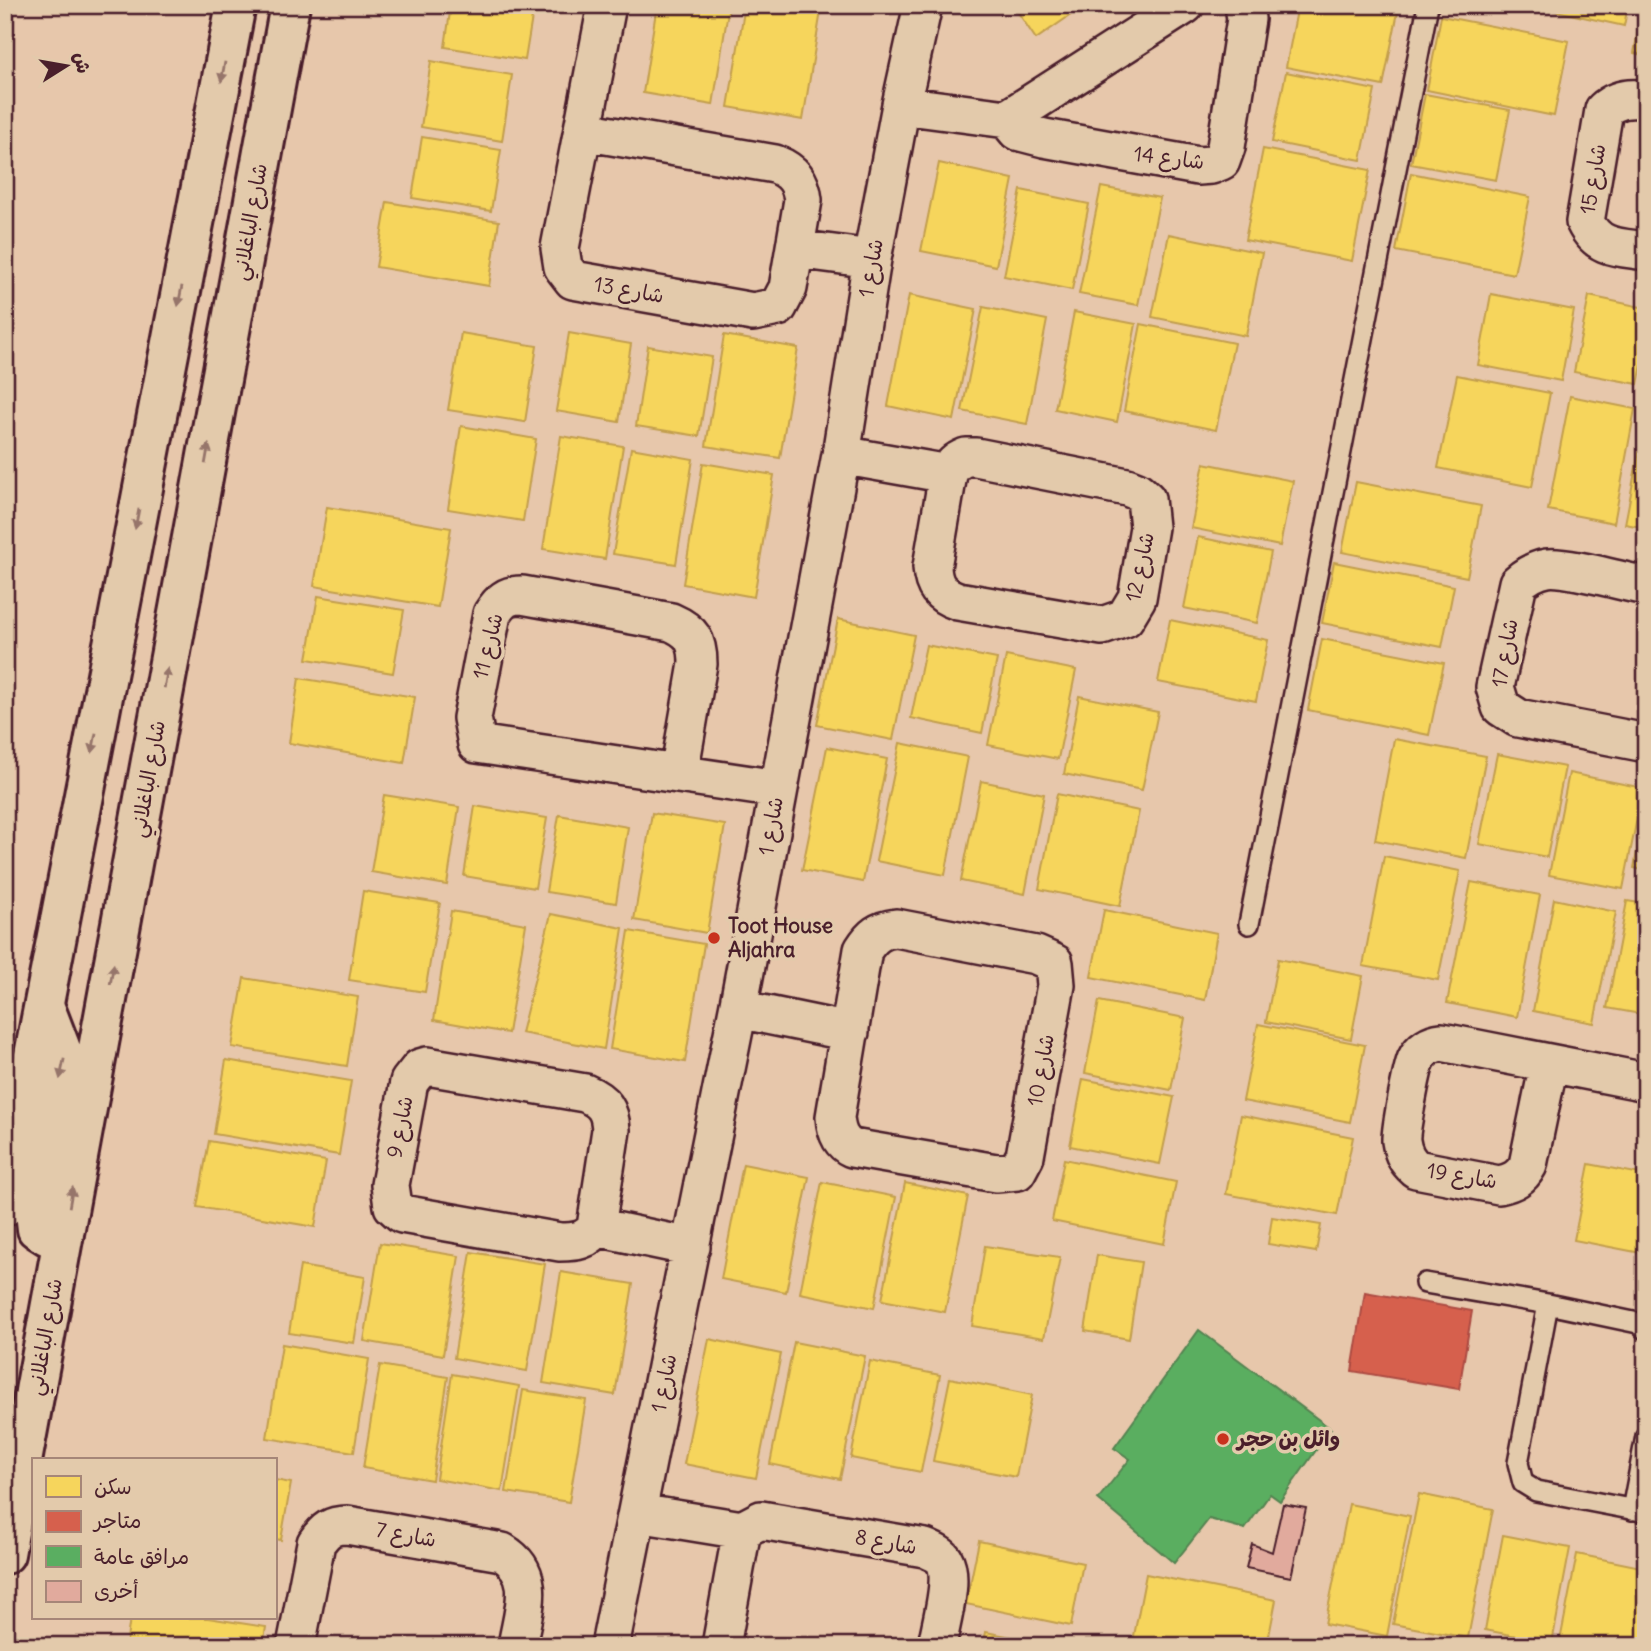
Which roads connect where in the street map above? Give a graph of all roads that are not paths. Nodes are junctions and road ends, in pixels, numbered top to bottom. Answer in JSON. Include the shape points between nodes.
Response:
{"nodes":[{"id":1,"x":236,"y":5,"type":"edge"},
{"id":2,"x":290,"y":5,"type":"edge"},
{"id":3,"x":607,"y":5,"type":"edge"},
{"id":4,"x":923,"y":5,"type":"edge"},
{"id":5,"x":1185,"y":5,"type":"edge"},
{"id":6,"x":1244,"y":5,"type":"edge"},
{"id":7,"x":1428,"y":5,"type":"edge"},
{"id":8,"x":1646,"y":100,"type":"edge"},
{"id":9,"x":901,"y":105,"type":"junction"},
{"id":10,"x":1007,"y":119,"type":"junction"},
{"id":11,"x":583,"y":131,"type":"junction"},
{"id":12,"x":796,"y":249,"type":"junction"},
{"id":13,"x":1646,"y":251,"type":"edge"},
{"id":14,"x":872,"y":259,"type":"junction"},
{"id":15,"x":841,"y":455,"type":"junction"},
{"id":16,"x":948,"y":474,"type":"junction"},
{"id":17,"x":1646,"y":586,"type":"edge"},
{"id":18,"x":1646,"y":743,"type":"edge"},
{"id":19,"x":678,"y":773,"type":"junction"},
{"id":20,"x":778,"y":789,"type":"junction"},
{"id":21,"x":1249,"y":924,"type":"dead end"},
{"id":22,"x":44,"y":1005,"type":"junction"},
{"id":23,"x":738,"y":1009,"type":"junction"},
{"id":24,"x":850,"y":1032,"type":"junction"},
{"id":25,"x":1549,"y":1064,"type":"junction"},
{"id":26,"x":1646,"y":1082,"type":"edge"},
{"id":27,"x":5,"y":1206,"type":"edge"},
{"id":28,"x":596,"y":1227,"type":"junction"},
{"id":29,"x":64,"y":1234,"type":"junction"},
{"id":30,"x":691,"y":1247,"type":"junction"},
{"id":31,"x":1425,"y":1283,"type":"dead end"},
{"id":32,"x":1548,"y":1304,"type":"junction"},
{"id":33,"x":1646,"y":1330,"type":"edge"},
{"id":34,"x":5,"y":1396,"type":"edge"},
{"id":35,"x":5,"y":1427,"type":"edge"},
{"id":36,"x":1646,"y":1436,"type":"edge"},
{"id":37,"x":1639,"y":1511,"type":"edge"},
{"id":38,"x":638,"y":1513,"type":"junction"},
{"id":39,"x":742,"y":1530,"type":"junction"},
{"id":40,"x":5,"y":1554,"type":"edge"},
{"id":41,"x":296,"y":1646,"type":"edge"},
{"id":42,"x":517,"y":1646,"type":"edge"},
{"id":43,"x":610,"y":1646,"type":"edge"},
{"id":44,"x":721,"y":1646,"type":"edge"},
{"id":45,"x":937,"y":1646,"type":"edge"}],
"edges":[{"from":1,"to":22,"type":"main road","one_way":true},
{"from":29,"to":2,"type":"main road","name":"شارع الباغلاني","one_way":true},
{"from":3,"to":11,"type":"street","name":"شارع 13"},
{"from":4,"to":9,"type":"street","name":"شارع 1"},
{"from":5,"to":10,"type":"street"},
{"from":6,"to":10,"type":"street","name":"شارع 14","via":[[1246,19],[1221,161],[1198,166],[1044,138],[1017,131]]},
{"from":7,"to":21,"type":"lane"},
{"from":8,"to":13,"type":"street","name":"شارع 15","via":[[1614,101],[1604,110],[1585,222],[1592,236],[1605,244]]},
{"from":9,"to":10,"type":"street","name":"شارع 14"},
{"from":9,"to":14,"type":"street","name":"شارع 1"},
{"from":11,"to":12,"type":"street","name":"شارع 13","via":[[783,167],[795,175],[802,188]]},
{"from":11,"to":12,"type":"street","name":"شارع 13","via":[[560,248],[563,267],[573,280],[753,312],[778,307],[788,288]]},
{"from":12,"to":14,"type":"street"},
{"from":14,"to":15,"type":"street","name":"شارع 1"},
{"from":15,"to":16,"type":"street"},
{"from":15,"to":20,"type":"street","name":"شارع 1"},
{"from":16,"to":16,"type":"street","name":"شارع 12","via":[[958,460],[976,457],[1138,491],[1146,499],[1149,527],[1137,598],[1125,618],[1102,626],[958,601],[939,592],[932,567]]},
{"from":17,"to":18,"type":"street","name":"شارع 17","via":[[1553,567],[1526,575],[1518,583],[1495,687],[1501,706],[1518,718]]},
{"from":19,"to":19,"type":"street","name":"شارع 11","via":[[477,744],[472,718],[492,614],[498,604],[506,597],[522,595],[685,628],[698,648],[698,664]]},
{"from":19,"to":20,"type":"street","name":"شارع 11"},
{"from":20,"to":23,"type":"street","name":"شارع 1"},
{"from":22,"to":27,"type":"main road"},
{"from":22,"to":29,"type":"main road","one_way":true,"via":[[64,1056],[34,1203],[37,1228],[48,1236]]},
{"from":23,"to":24,"type":"street"},
{"from":23,"to":30,"type":"street","name":"شارع 1"},
{"from":24,"to":24,"type":"street","name":"شارع 10","via":[[863,950],[878,932],[896,928],[1036,955],[1054,963],[1056,985],[1023,1164],[1017,1171],[996,1173],[845,1145],[835,1117]]},
{"from":25,"to":25,"type":"street","name":"شارع 19","via":[[1442,1042],[1425,1048],[1416,1060],[1401,1139],[1407,1161],[1416,1169],[1499,1185],[1522,1176]]},
{"from":25,"to":26,"type":"street","name":"شارع 19"},
{"from":28,"to":28,"type":"street","name":"شارع 9","via":[[586,1239],[560,1242],[402,1214],[393,1206],[390,1185],[414,1074],[420,1068],[438,1067],[585,1093],[605,1105],[611,1115],[611,1130]]},
{"from":28,"to":30,"type":"street"},
{"from":29,"to":40,"type":"main road","name":"شارع الباغلاني"},
{"from":30,"to":38,"type":"street","name":"شارع 1"},
{"from":31,"to":32,"type":"lane"},
{"from":32,"to":33,"type":"lane","via":[[1638,1323]]},
{"from":32,"to":37,"type":"lane","via":[[1518,1463],[1523,1483],[1536,1491]]},
{"from":34,"to":35,"type":"main road","via":[[10,1402]]},
{"from":36,"to":37,"type":"lane"},
{"from":38,"to":39,"type":"street","name":"شارع 8"},
{"from":38,"to":43,"type":"street","name":"شارع 1"},
{"from":39,"to":44,"type":"street"},
{"from":39,"to":45,"type":"street","name":"شارع 8","via":[[761,1520],[934,1552],[944,1559],[947,1571]]},
{"from":41,"to":42,"type":"street","name":"شارع 7","via":[[316,1543],[330,1527],[347,1525],[511,1557],[526,1579]]}]}
